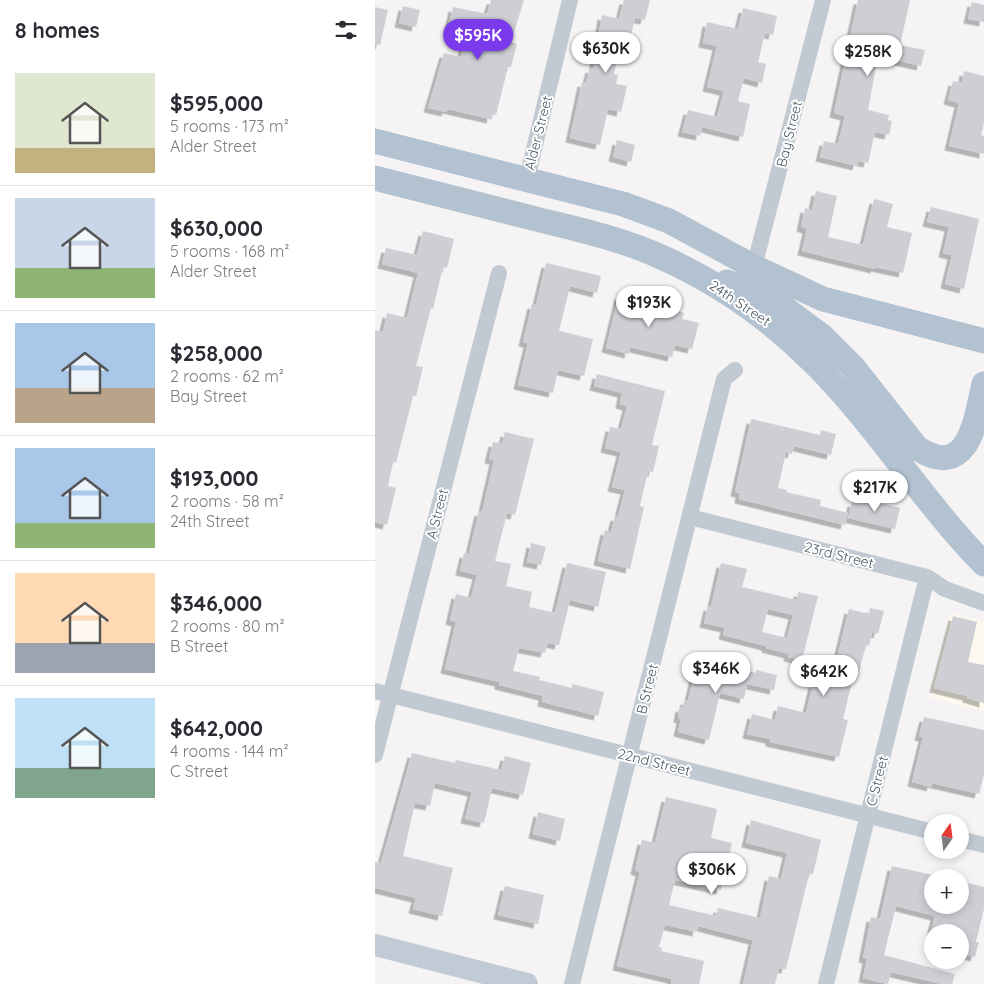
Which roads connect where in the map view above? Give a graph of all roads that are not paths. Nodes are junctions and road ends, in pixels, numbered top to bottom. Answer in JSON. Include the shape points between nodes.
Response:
{"nodes":[{"id":1,"x":570,"y":0,"type":"edge"},
{"id":2,"x":823,"y":0,"type":"edge"},
{"id":3,"x":375,"y":141,"type":"edge"},
{"id":4,"x":375,"y":178,"type":"edge"},
{"id":5,"x":527,"y":178,"type":"junction"},
{"id":6,"x":755,"y":267,"type":"junction"},
{"id":7,"x":691,"y":271,"type":"junction"},
{"id":8,"x":499,"y":273,"type":"dead end"},
{"id":9,"x":984,"y":341,"type":"edge"},
{"id":10,"x":735,"y":370,"type":"dead end"},
{"id":11,"x":984,"y":384,"type":"edge"},
{"id":12,"x":691,"y":517,"type":"junction"},
{"id":13,"x":984,"y":564,"type":"edge"},
{"id":14,"x":927,"y":577,"type":"junction"},
{"id":15,"x":984,"y":604,"type":"edge"},
{"id":16,"x":383,"y":693,"type":"edge"},
{"id":17,"x":375,"y":755,"type":"edge"},
{"id":18,"x":630,"y":756,"type":"junction"},
{"id":19,"x":868,"y":816,"type":"junction"},
{"id":20,"x":924,"y":830,"type":"edge"},
{"id":21,"x":969,"y":842,"type":"edge"},
{"id":22,"x":984,"y":846,"type":"edge"},
{"id":23,"x":375,"y":945,"type":"edge"},
{"id":24,"x":527,"y":984,"type":"edge"},
{"id":25,"x":572,"y":984,"type":"edge"},
{"id":26,"x":826,"y":984,"type":"edge"}],
"edges":[{"from":1,"to":5,"type":"street","name":"Alder Street"},
{"from":2,"to":6,"type":"street","name":"Bay Street"},
{"from":3,"to":5,"type":"main road"},
{"from":4,"to":7,"type":"main road","name":"24th Street","via":[[616,240]]},
{"from":5,"to":6,"type":"main road","via":[[648,212]]},
{"from":6,"to":9,"type":"main road","via":[[823,298]]},
{"from":7,"to":11,"type":"main road","via":[[754,291],[785,307],[853,367],[903,432],[923,452],[938,457],[963,448],[973,429]]},
{"from":7,"to":13,"type":"main road","name":"24th Street","via":[[746,305],[783,333],[814,363],[948,526]]},
{"from":8,"to":16,"type":"street","name":"A Street"},
{"from":10,"to":12,"type":"street","name":"B Street","via":[[724,379]]},
{"from":12,"to":14,"type":"street","name":"23rd Street"},
{"from":12,"to":18,"type":"street","name":"B Street"},
{"from":14,"to":15,"type":"street","name":"23rd Street","via":[[945,589]]},
{"from":14,"to":19,"type":"street","name":"C Street"},
{"from":16,"to":17,"type":"street","name":"A Street"},
{"from":16,"to":18,"type":"street","name":"22nd Street"},
{"from":18,"to":19,"type":"street","name":"22nd Street"},
{"from":18,"to":25,"type":"street","name":"B Street"},
{"from":19,"to":20,"type":"street","name":"22nd Street"},
{"from":19,"to":26,"type":"street","name":"C Street"},
{"from":21,"to":22,"type":"street"},
{"from":23,"to":24,"type":"street"}]}
